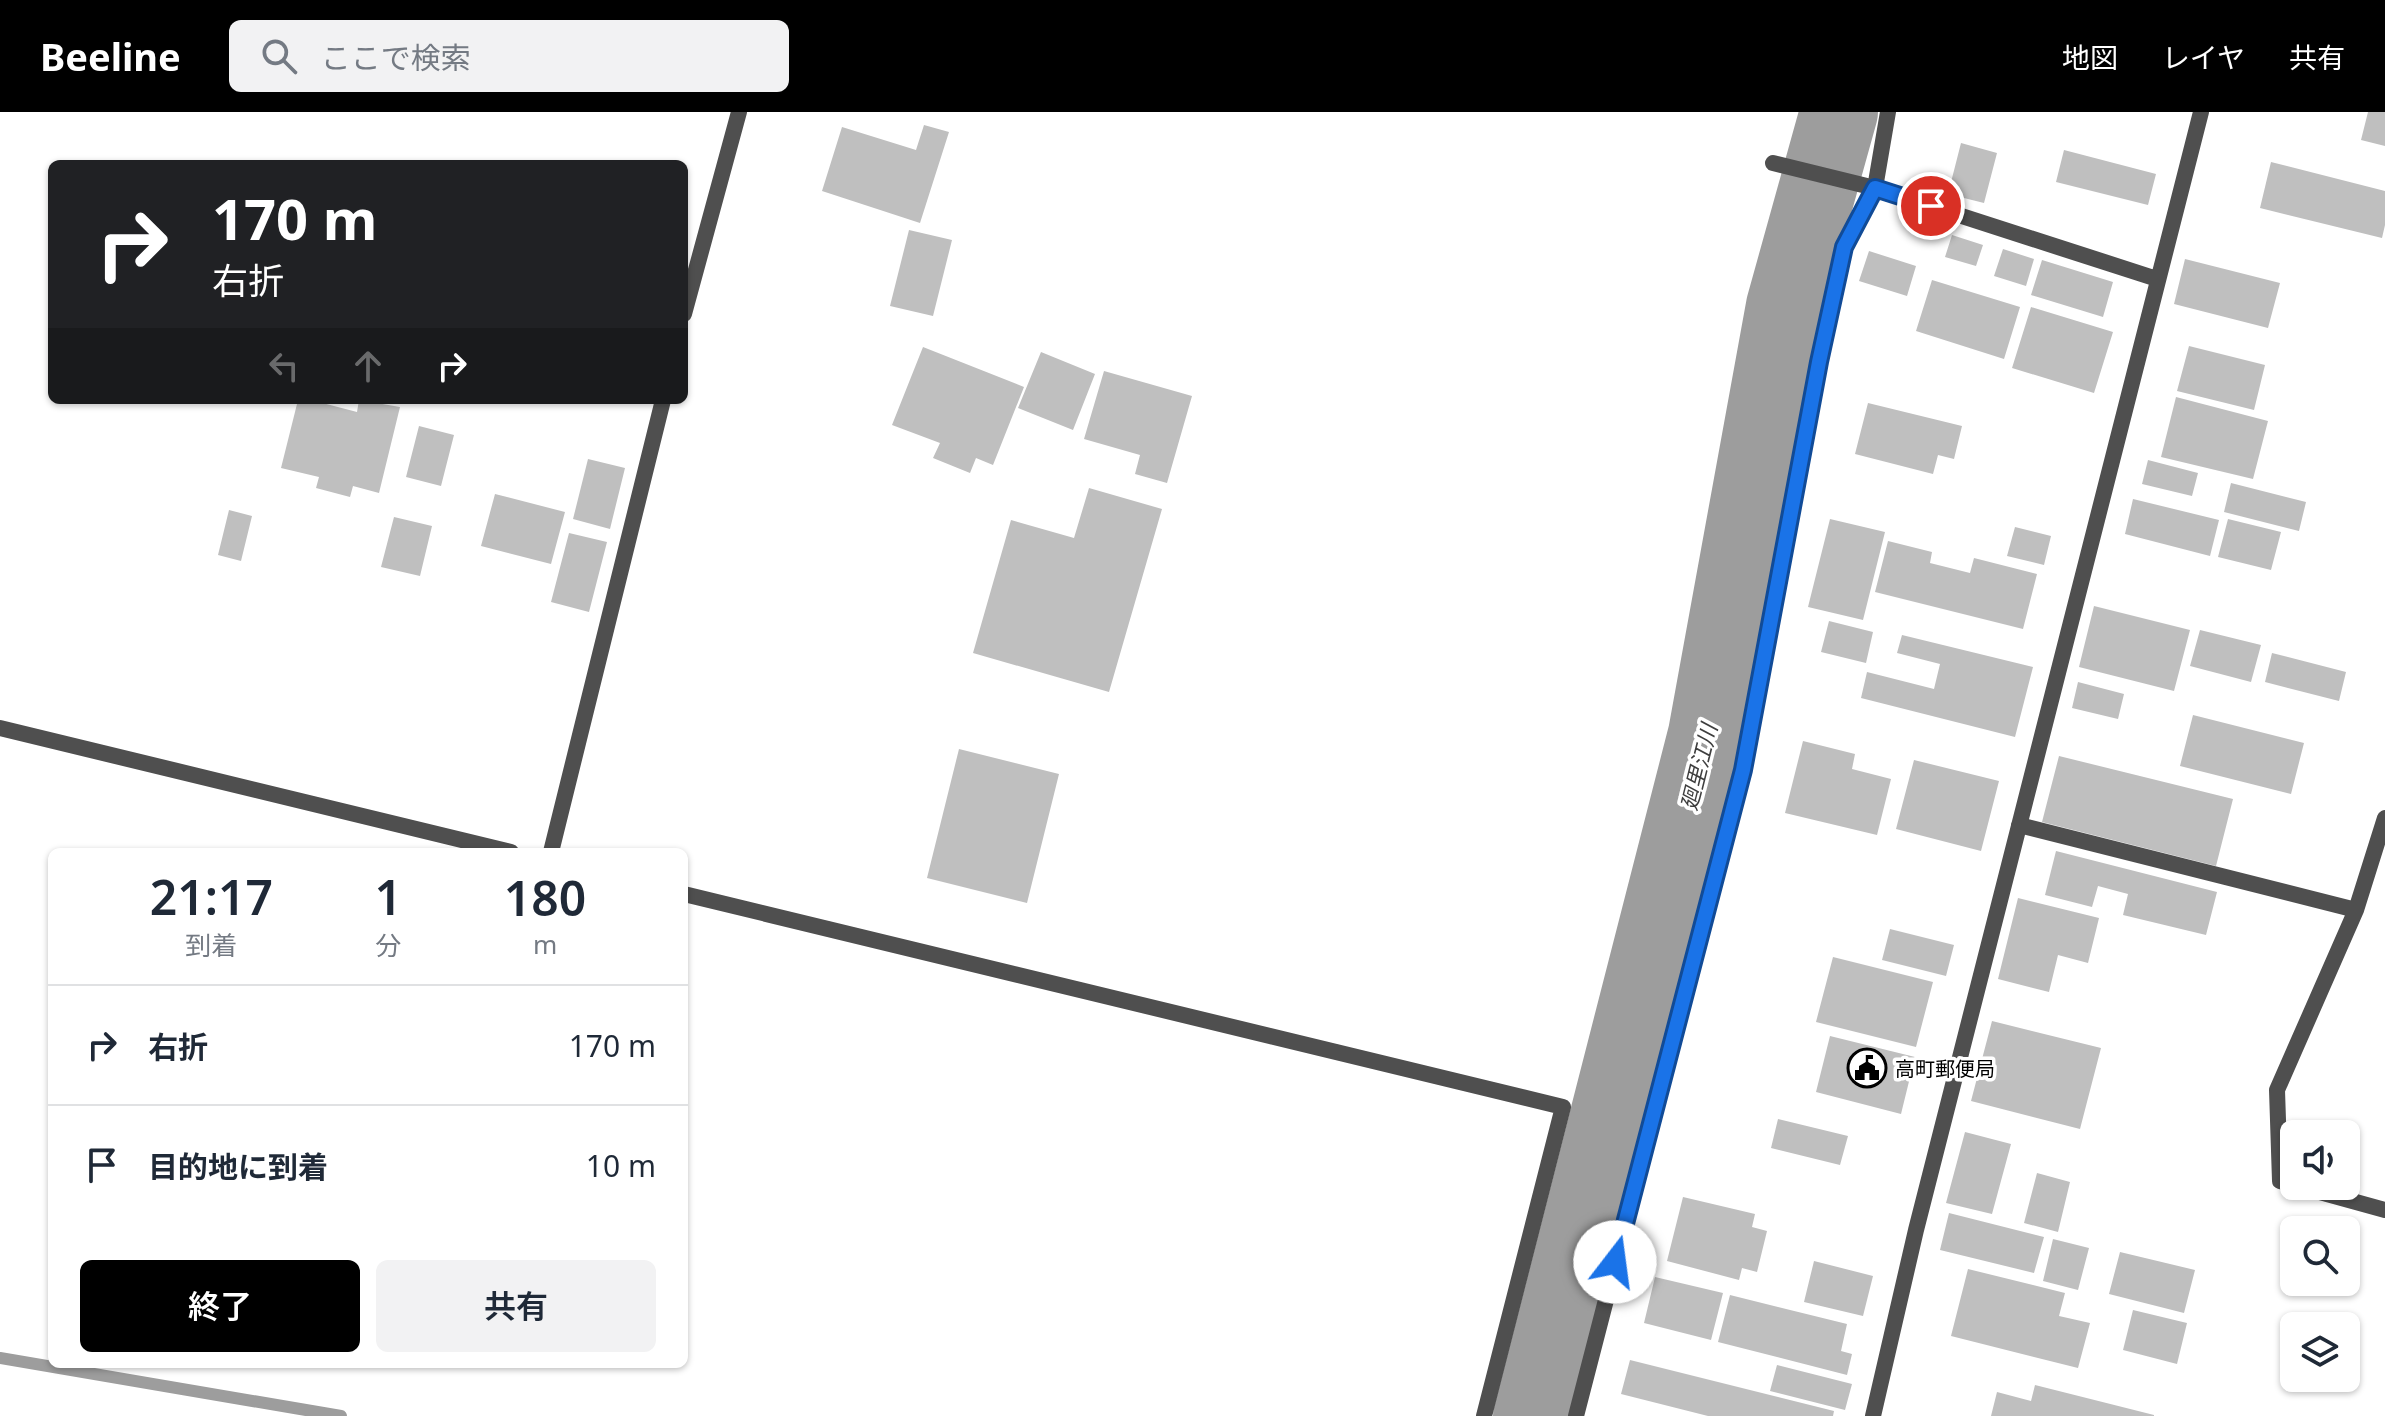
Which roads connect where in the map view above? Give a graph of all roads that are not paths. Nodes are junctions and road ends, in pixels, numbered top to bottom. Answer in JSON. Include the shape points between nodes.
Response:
{"nodes":[{"id":1,"x":739,"y":112,"type":"edge"},
{"id":2,"x":1888,"y":112,"type":"edge"},
{"id":3,"x":2201,"y":112,"type":"edge"},
{"id":4,"x":1773,"y":163,"type":"dead end"},
{"id":5,"x":1875,"y":188,"type":"junction"},
{"id":6,"x":2157,"y":279,"type":"junction"},
{"id":7,"x":688,"y":299,"type":"edge"},
{"id":8,"x":662,"y":404,"type":"edge"},
{"id":9,"x":0,"y":728,"type":"edge"},
{"id":10,"x":2385,"y":818,"type":"edge"},
{"id":11,"x":2019,"y":825,"type":"junction"},
{"id":12,"x":495,"y":848,"type":"edge"},
{"id":13,"x":552,"y":848,"type":"edge"},
{"id":14,"x":688,"y":895,"type":"edge"},
{"id":15,"x":2356,"y":910,"type":"junction"},
{"id":16,"x":2280,"y":1181,"type":"edge"},
{"id":17,"x":2348,"y":1200,"type":"edge"},
{"id":18,"x":2385,"y":1210,"type":"edge"},
{"id":19,"x":1484,"y":1416,"type":"edge"},
{"id":20,"x":1576,"y":1416,"type":"edge"},
{"id":21,"x":1873,"y":1416,"type":"edge"}],
"edges":[{"from":1,"to":7,"type":"street"},
{"from":2,"to":5,"type":"street"},
{"from":3,"to":6,"type":"street"},
{"from":4,"to":5,"type":"street"},
{"from":5,"to":6,"type":"street"},
{"from":5,"to":20,"type":"street","via":[[1844,247],[1743,770]]},
{"from":6,"to":11,"type":"street"},
{"from":8,"to":13,"type":"street"},
{"from":9,"to":12,"type":"street"},
{"from":10,"to":15,"type":"street"},
{"from":11,"to":15,"type":"street"},
{"from":11,"to":21,"type":"street"},
{"from":14,"to":19,"type":"street","via":[[1563,1107]]},
{"from":15,"to":16,"type":"street","via":[[2277,1090]]},
{"from":17,"to":18,"type":"street"}]}
